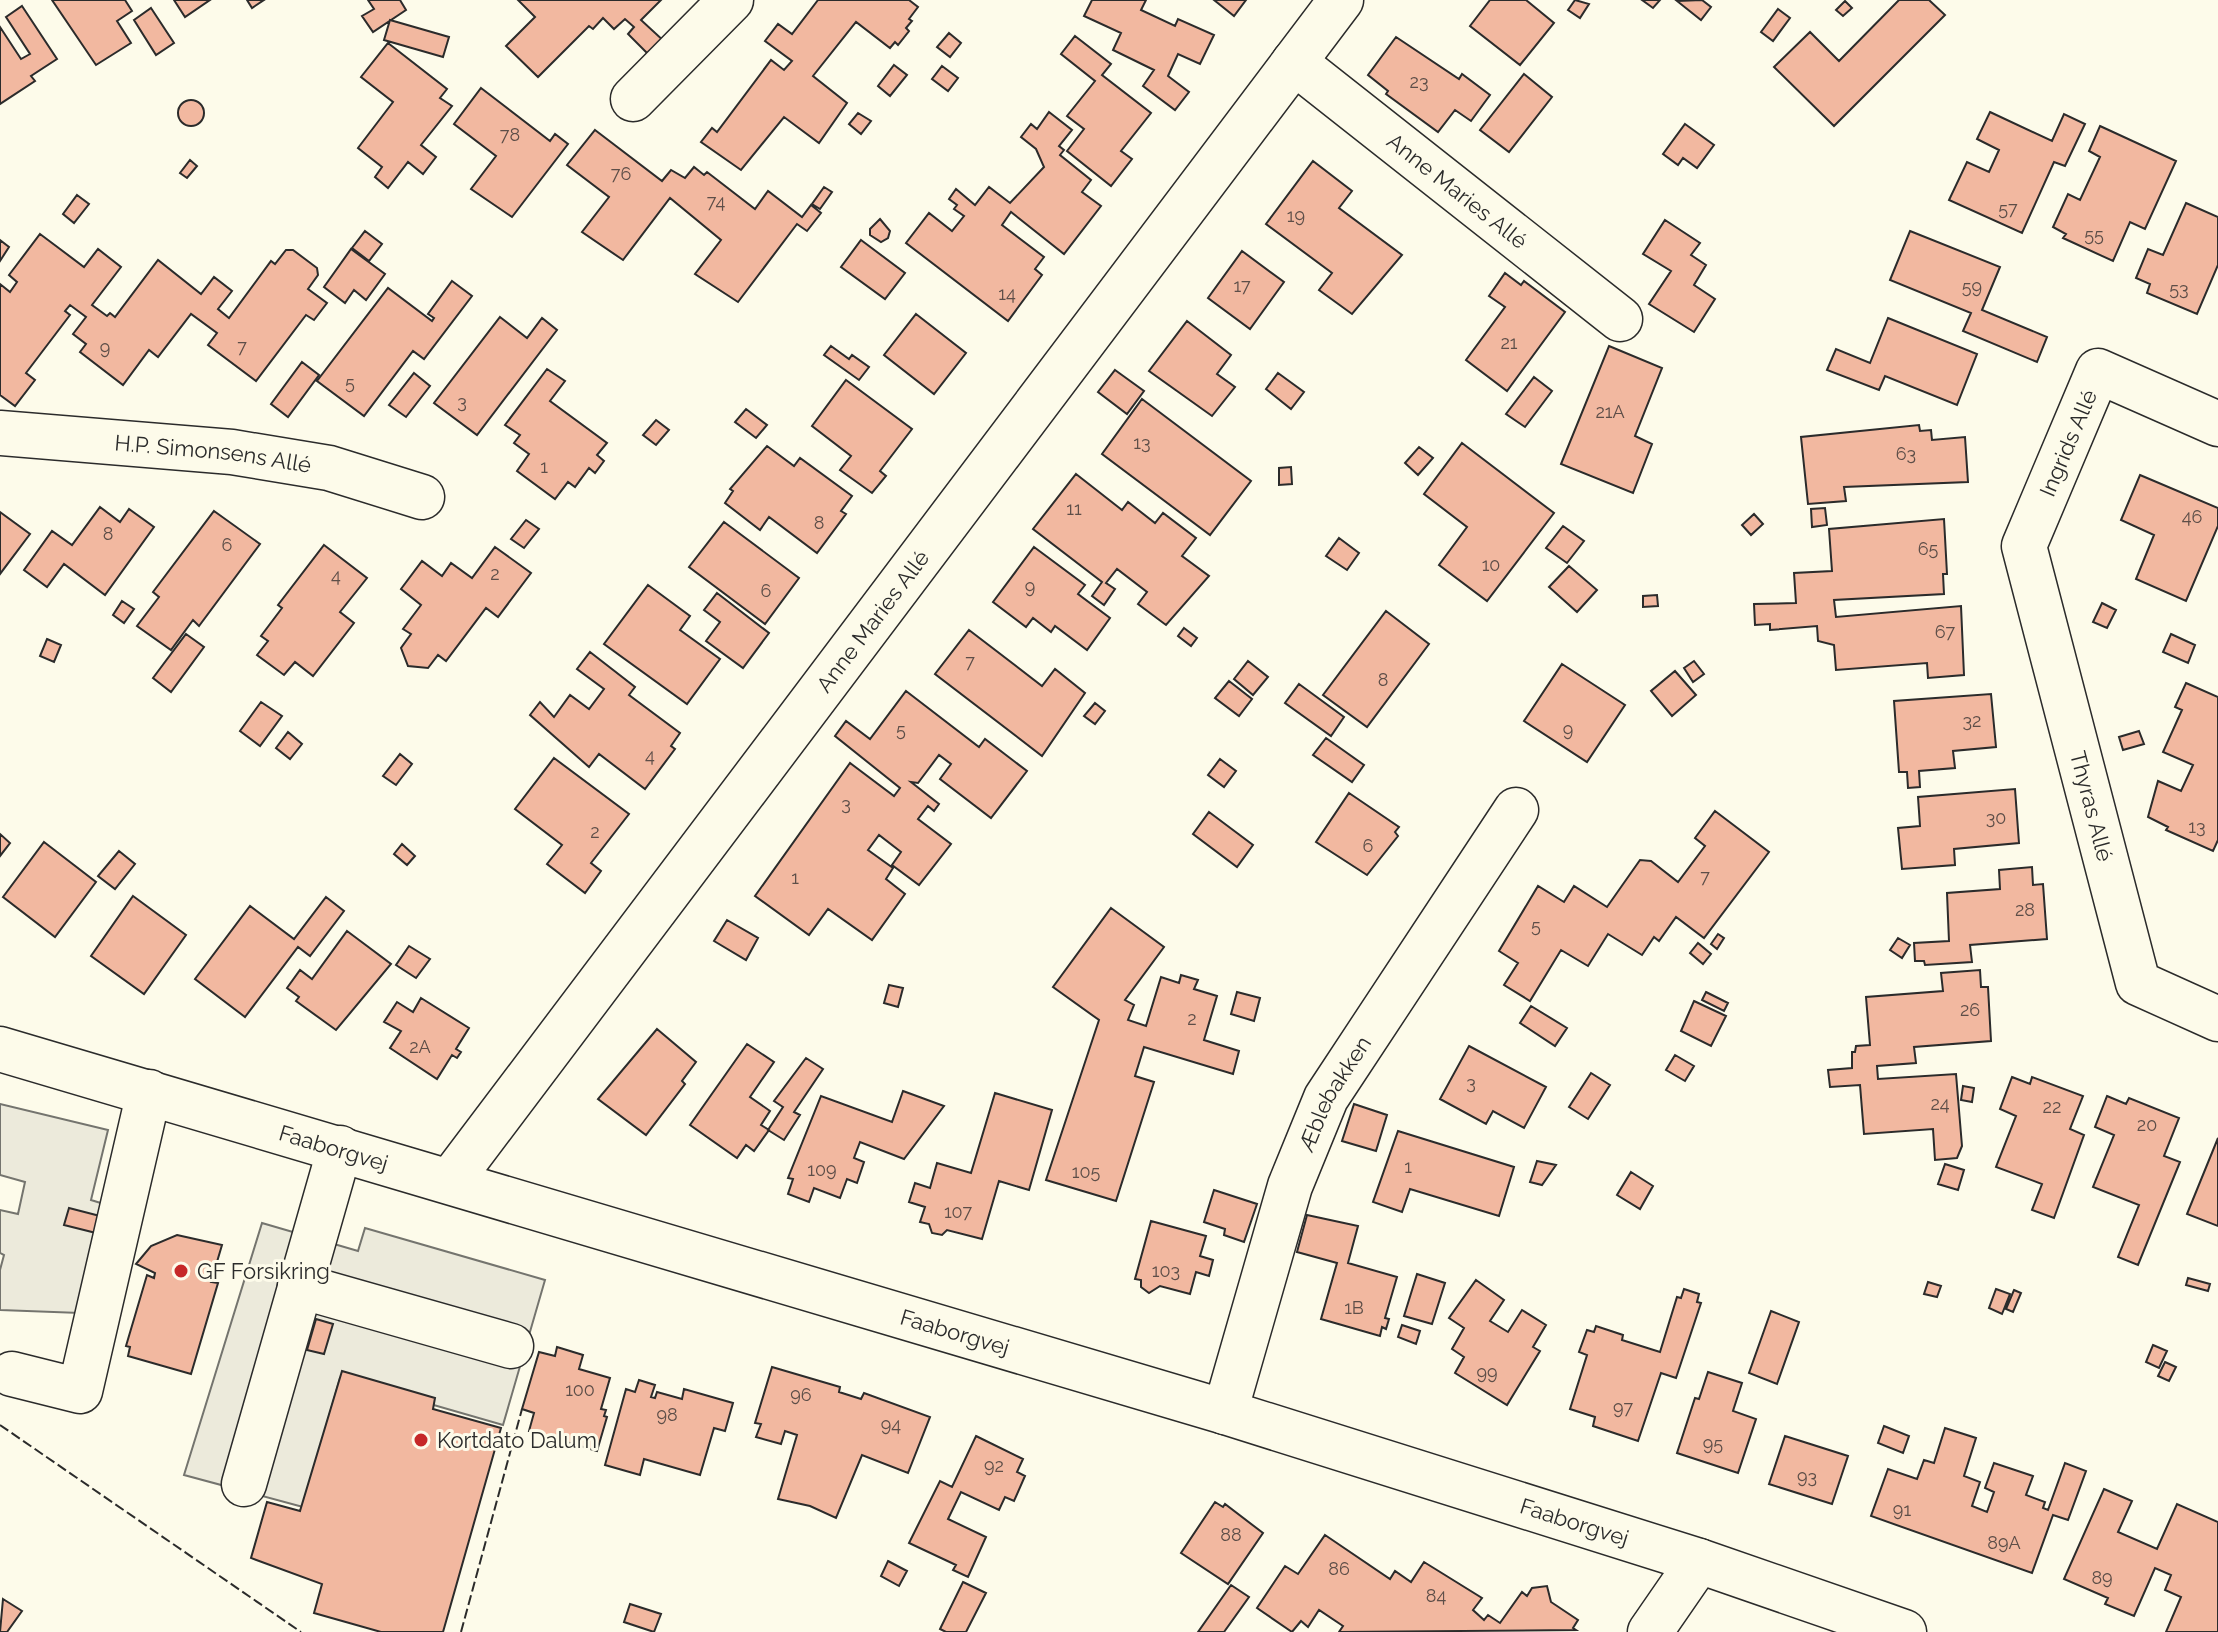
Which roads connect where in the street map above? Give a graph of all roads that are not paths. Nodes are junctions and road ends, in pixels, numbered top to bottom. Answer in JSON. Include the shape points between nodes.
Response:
{"nodes":[{"id":1,"x":731,"y":0,"type":"edge"},
{"id":2,"x":1341,"y":0,"type":"edge"},
{"id":3,"x":1294,"y":62,"type":"junction"},
{"id":4,"x":633,"y":99,"type":"dead end"},
{"id":5,"x":1620,"y":319,"type":"dead end"},
{"id":6,"x":2218,"y":424,"type":"edge"},
{"id":7,"x":0,"y":433,"type":"edge"},
{"id":8,"x":422,"y":497,"type":"dead end"},
{"id":9,"x":2024,"y":546,"type":"joint"},
{"id":10,"x":1516,"y":810,"type":"dead end"},
{"id":11,"x":2218,"y":1019,"type":"edge"},
{"id":12,"x":0,"y":1049,"type":"edge"},
{"id":13,"x":149,"y":1092,"type":"junction"},
{"id":14,"x":340,"y":1148,"type":"junction"},
{"id":15,"x":451,"y":1180,"type":"junction"},
{"id":16,"x":300,"y":1286,"type":"junction"},
{"id":17,"x":511,"y":1346,"type":"dead end"},
{"id":18,"x":12,"y":1374,"type":"dead end"},
{"id":19,"x":1225,"y":1412,"type":"junction"},
{"id":20,"x":244,"y":1484,"type":"dead end"},
{"id":21,"x":1699,"y":1561,"type":"junction"},
{"id":22,"x":1650,"y":1632,"type":"edge"},
{"id":23,"x":1904,"y":1632,"type":"edge"}],
"edges":[{"from":1,"to":4,"type":"street"},
{"from":2,"to":3,"type":"street","name":"Anne Maries Allé"},
{"from":3,"to":5,"type":"street","name":"Anne Maries Allé"},
{"from":3,"to":15,"type":"street","name":"Anne Maries Allé"},
{"from":6,"to":9,"type":"street","name":"Ingrids Allé","via":[[2098,371]]},
{"from":7,"to":8,"type":"street","name":"H.P. Simonsens Allé","via":[[232,452],[329,468]]},
{"from":9,"to":11,"type":"street","name":"Thyras Allé","via":[[2138,983]]},
{"from":10,"to":19,"type":"street","name":"Æblebakken","via":[[1326,1098],[1290,1186]]},
{"from":12,"to":13,"type":"street","name":"Faaborgvej"},
{"from":13,"to":14,"type":"street","name":"Faaborgvej"},
{"from":13,"to":18,"type":"street","via":[[80,1391]]},
{"from":14,"to":15,"type":"street","name":"Faaborgvej"},
{"from":14,"to":16,"type":"street"},
{"from":15,"to":19,"type":"street","name":"Faaborgvej"},
{"from":16,"to":17,"type":"street"},
{"from":16,"to":20,"type":"street"},
{"from":19,"to":21,"type":"street","name":"Faaborgvej"},
{"from":21,"to":22,"type":"street"},
{"from":21,"to":23,"type":"street","name":"Faaborgvej"}]}
